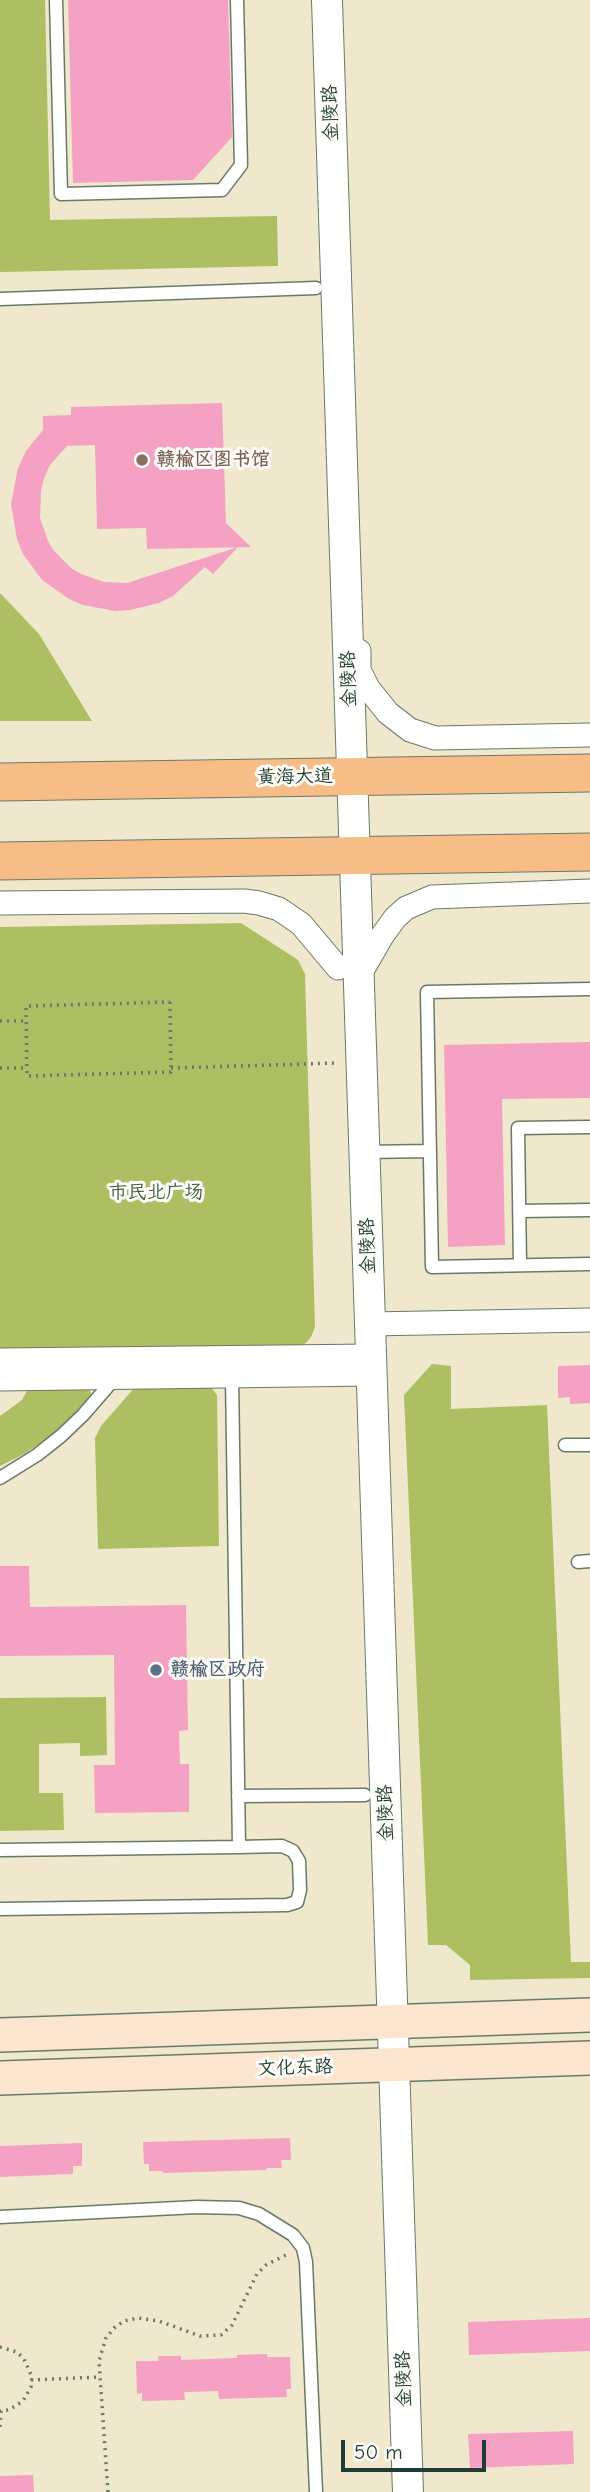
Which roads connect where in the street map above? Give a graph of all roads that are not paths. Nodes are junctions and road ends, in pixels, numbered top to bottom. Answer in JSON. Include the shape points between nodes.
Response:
{"nodes":[{"id":1,"x":56,"y":0,"type":"edge"},
{"id":2,"x":237,"y":0,"type":"edge"},
{"id":3,"x":306,"y":0,"type":"edge"},
{"id":4,"x":327,"y":0,"type":"edge"},
{"id":5,"x":316,"y":288,"type":"junction"},
{"id":6,"x":0,"y":299,"type":"edge"},
{"id":7,"x":342,"y":468,"type":"junction"},
{"id":8,"x":590,"y":735,"type":"edge"},
{"id":9,"x":590,"y":773,"type":"edge"},
{"id":10,"x":342,"y":777,"type":"junction"},
{"id":11,"x":0,"y":782,"type":"edge"},
{"id":12,"x":590,"y":852,"type":"edge"},
{"id":13,"x":344,"y":856,"type":"junction"},
{"id":14,"x":0,"y":861,"type":"edge"},
{"id":15,"x":590,"y":891,"type":"edge"},
{"id":16,"x":0,"y":903,"type":"edge"},
{"id":17,"x":348,"y":972,"type":"junction"},
{"id":18,"x":590,"y":989,"type":"edge"},
{"id":19,"x":590,"y":1127,"type":"edge"},
{"id":20,"x":430,"y":1150,"type":"junction"},
{"id":21,"x":365,"y":1152,"type":"junction"},
{"id":22,"x":590,"y":1210,"type":"edge"},
{"id":23,"x":519,"y":1211,"type":"junction"},
{"id":24,"x":590,"y":1264,"type":"edge"},
{"id":25,"x":520,"y":1265,"type":"junction"},
{"id":26,"x":590,"y":1320,"type":"edge"},
{"id":27,"x":370,"y":1324,"type":"junction"},
{"id":28,"x":0,"y":1360,"type":"edge"},
{"id":29,"x":361,"y":1365,"type":"junction"},
{"id":30,"x":232,"y":1376,"type":"junction"},
{"id":31,"x":115,"y":1377,"type":"junction"},
{"id":32,"x":0,"y":1379,"type":"edge"},
{"id":33,"x":590,"y":1444,"type":"edge"},
{"id":34,"x":565,"y":1445,"type":"dead end"},
{"id":35,"x":0,"y":1478,"type":"edge"},
{"id":36,"x":365,"y":1795,"type":"junction"},
{"id":37,"x":238,"y":1796,"type":"junction"},
{"id":38,"x":239,"y":1847,"type":"junction"},
{"id":39,"x":0,"y":1850,"type":"edge"},
{"id":40,"x":0,"y":1909,"type":"edge"},
{"id":41,"x":590,"y":2015,"type":"edge"},
{"id":42,"x":382,"y":2022,"type":"junction"},
{"id":43,"x":0,"y":2035,"type":"edge"},
{"id":44,"x":590,"y":2058,"type":"edge"},
{"id":45,"x":384,"y":2065,"type":"junction"},
{"id":46,"x":0,"y":2078,"type":"edge"},
{"id":47,"x":0,"y":2217,"type":"edge"},
{"id":48,"x":316,"y":2492,"type":"edge"},
{"id":49,"x":387,"y":2492,"type":"edge"},
{"id":50,"x":408,"y":2492,"type":"edge"}],
"edges":[{"from":1,"to":2,"type":"lane","via":[[61,194],[222,190],[241,165]]},
{"from":3,"to":5,"type":"street","name":"金陵路"},
{"from":4,"to":7,"type":"street","name":"金陵路"},
{"from":5,"to":6,"type":"lane"},
{"from":5,"to":10,"type":"street","name":"金陵路"},
{"from":7,"to":8,"type":"street","via":[[352,484],[359,670],[388,713],[410,730],[435,738]]},
{"from":7,"to":10,"type":"street","name":"金陵路"},
{"from":9,"to":10,"type":"main road","name":"黄海大道"},
{"from":10,"to":11,"type":"main road","name":"黄海大道"},
{"from":10,"to":13,"type":"street","name":"金陵路"},
{"from":12,"to":13,"type":"main road"},
{"from":13,"to":14,"type":"main road"},
{"from":13,"to":17,"type":"street","name":"金陵路"},
{"from":15,"to":17,"type":"street","via":[[432,897],[406,908]]},
{"from":16,"to":17,"type":"street","via":[[259,903],[279,909],[300,924]]},
{"from":17,"to":21,"type":"street","name":"金陵路"},
{"from":17,"to":29,"type":"street","name":"金陵路","via":[[341,1063]]},
{"from":18,"to":20,"type":"lane","via":[[427,992]]},
{"from":19,"to":23,"type":"lane","via":[[518,1128]]},
{"from":20,"to":21,"type":"lane"},
{"from":20,"to":25,"type":"lane","via":[[432,1267]]},
{"from":21,"to":27,"type":"street","name":"金陵路"},
{"from":22,"to":23,"type":"lane"},
{"from":23,"to":25,"type":"lane"},
{"from":24,"to":25,"type":"lane"},
{"from":26,"to":27,"type":"street"},
{"from":27,"to":29,"type":"street","name":"金陵路"},
{"from":28,"to":29,"type":"street"},
{"from":29,"to":30,"type":"street"},
{"from":29,"to":36,"type":"street","name":"金陵路"},
{"from":29,"to":42,"type":"street","name":"金陵路"},
{"from":30,"to":31,"type":"street"},
{"from":30,"to":37,"type":"lane"},
{"from":31,"to":32,"type":"street"},
{"from":31,"to":35,"type":"lane","via":[[61,1436]]},
{"from":33,"to":34,"type":"lane"},
{"from":36,"to":37,"type":"lane"},
{"from":36,"to":42,"type":"street","name":"金陵路"},
{"from":37,"to":38,"type":"lane"},
{"from":38,"to":39,"type":"lane"},
{"from":38,"to":40,"type":"lane","via":[[282,1846],[293,1851],[299,1861],[297,1902]]},
{"from":41,"to":42,"type":"main road"},
{"from":42,"to":43,"type":"main road"},
{"from":42,"to":45,"type":"street","name":"金陵路"},
{"from":44,"to":45,"type":"main road","name":"文化东路"},
{"from":45,"to":46,"type":"main road","name":"文化东路"},
{"from":45,"to":49,"type":"street","name":"金陵路"},
{"from":45,"to":50,"type":"street","name":"金陵路"},
{"from":47,"to":48,"type":"lane","via":[[239,2208],[259,2214],[293,2235],[306,2262]]}]}
